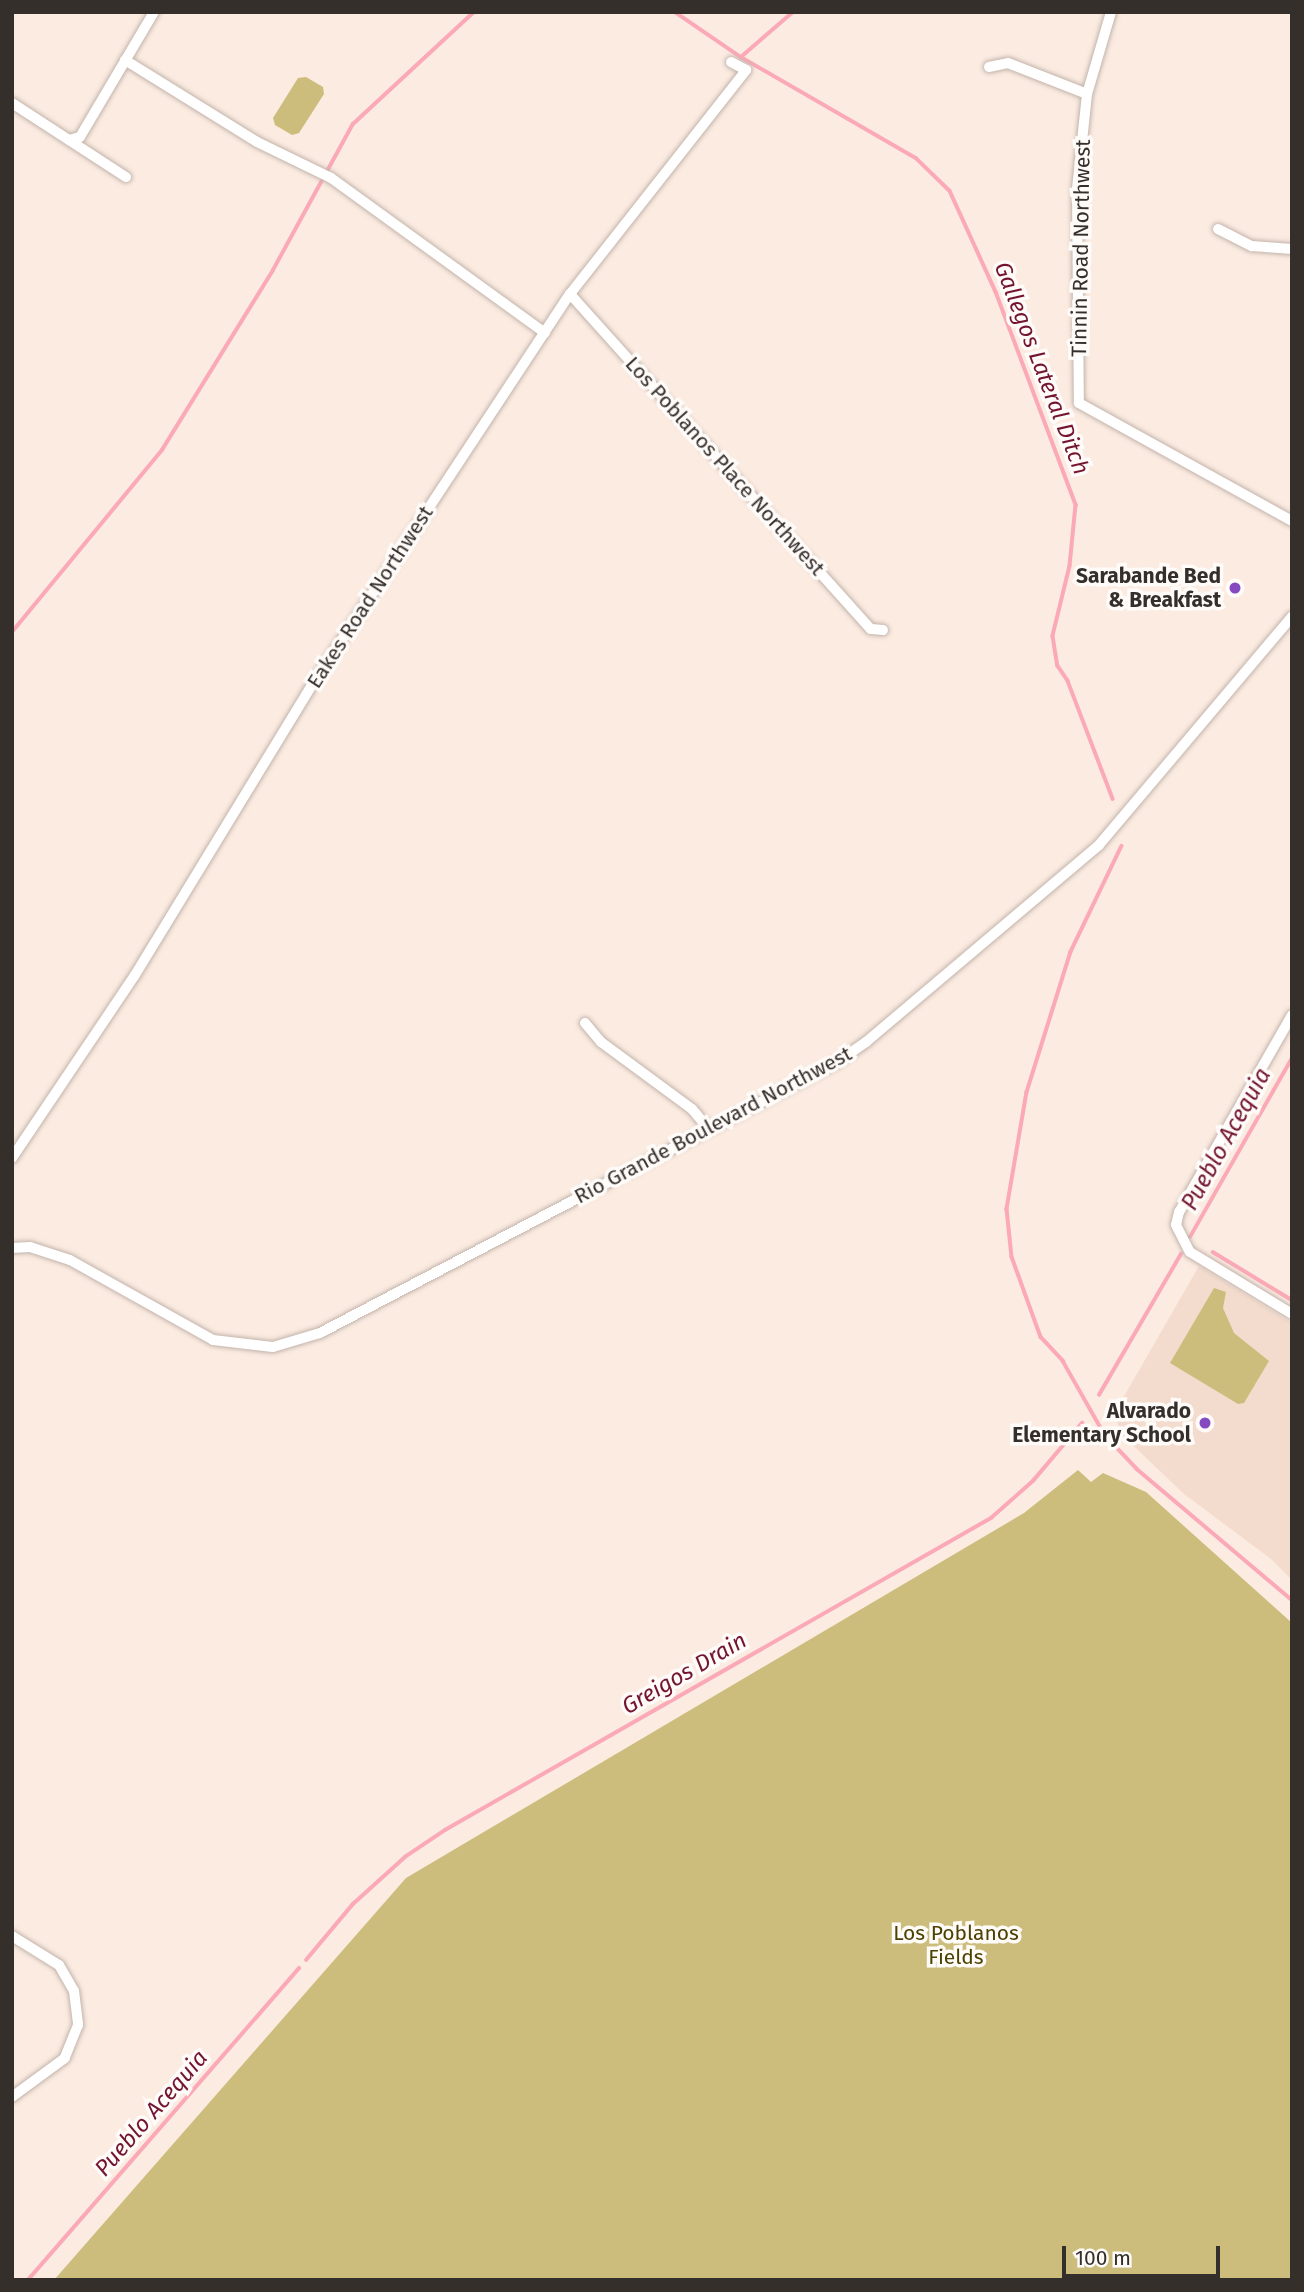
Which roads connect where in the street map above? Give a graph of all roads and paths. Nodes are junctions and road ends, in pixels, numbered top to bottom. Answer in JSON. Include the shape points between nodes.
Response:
{"nodes":[{"id":1,"x":154,"y":12,"type":"edge"},
{"id":2,"x":1111,"y":12,"type":"edge"},
{"id":3,"x":125,"y":60,"type":"junction"},
{"id":4,"x":731,"y":62,"type":"dead end"},
{"id":5,"x":989,"y":67,"type":"dead end"},
{"id":6,"x":1087,"y":93,"type":"junction"},
{"id":7,"x":12,"y":103,"type":"edge"},
{"id":8,"x":69,"y":140,"type":"junction"},
{"id":9,"x":126,"y":177,"type":"dead end"},
{"id":10,"x":1217,"y":229,"type":"dead end"},
{"id":11,"x":1292,"y":249,"type":"edge"},
{"id":12,"x":570,"y":294,"type":"junction"},
{"id":13,"x":545,"y":333,"type":"junction"},
{"id":14,"x":1292,"y":521,"type":"edge"},
{"id":15,"x":1292,"y":617,"type":"edge"},
{"id":16,"x":883,"y":631,"type":"dead end"},
{"id":17,"x":1292,"y":1015,"type":"edge"},
{"id":18,"x":585,"y":1023,"type":"dead end"},
{"id":19,"x":709,"y":1129,"type":"junction"},
{"id":20,"x":12,"y":1158,"type":"edge"},
{"id":21,"x":12,"y":1248,"type":"edge"},
{"id":22,"x":1292,"y":1314,"type":"edge"},
{"id":23,"x":12,"y":1936,"type":"edge"},
{"id":24,"x":12,"y":2097,"type":"edge"}],
"edges":[{"from":1,"to":3,"type":"street"},
{"from":2,"to":6,"type":"street","name":"Tinnin Road Northwest"},
{"from":3,"to":8,"type":"street","via":[[80,137]]},
{"from":3,"to":13,"type":"street","via":[[257,142],[331,178]]},
{"from":4,"to":12,"type":"street","name":"Eakes Road Northwest","via":[[746,70]]},
{"from":5,"to":6,"type":"street","via":[[1008,63]]},
{"from":6,"to":14,"type":"street","name":"Tinnin Road Northwest","via":[[1077,189],[1079,403]]},
{"from":7,"to":8,"type":"street"},
{"from":8,"to":9,"type":"street"},
{"from":10,"to":11,"type":"street","via":[[1252,246]]},
{"from":12,"to":13,"type":"street","name":"Eakes Road Northwest"},
{"from":12,"to":16,"type":"street","name":"Los Poblanos Place Northwest","via":[[871,629]]},
{"from":13,"to":20,"type":"street","name":"Eakes Road Northwest","via":[[314,681],[135,975]]},
{"from":15,"to":19,"type":"street","name":"Rio Grande Boulevard Northwest","via":[[1099,845],[866,1042],[836,1063]]},
{"from":17,"to":22,"type":"street","via":[[1179,1212],[1176,1225],[1190,1252]]},
{"from":18,"to":19,"type":"street","via":[[601,1042],[692,1109]]},
{"from":19,"to":21,"type":"street","name":"Rio Grande Boulevard Northwest","via":[[320,1333],[273,1347],[213,1340],[70,1260],[30,1247]]},
{"from":23,"to":24,"type":"street","via":[[59,1965],[74,1991],[78,2025],[65,2058]]}]}
